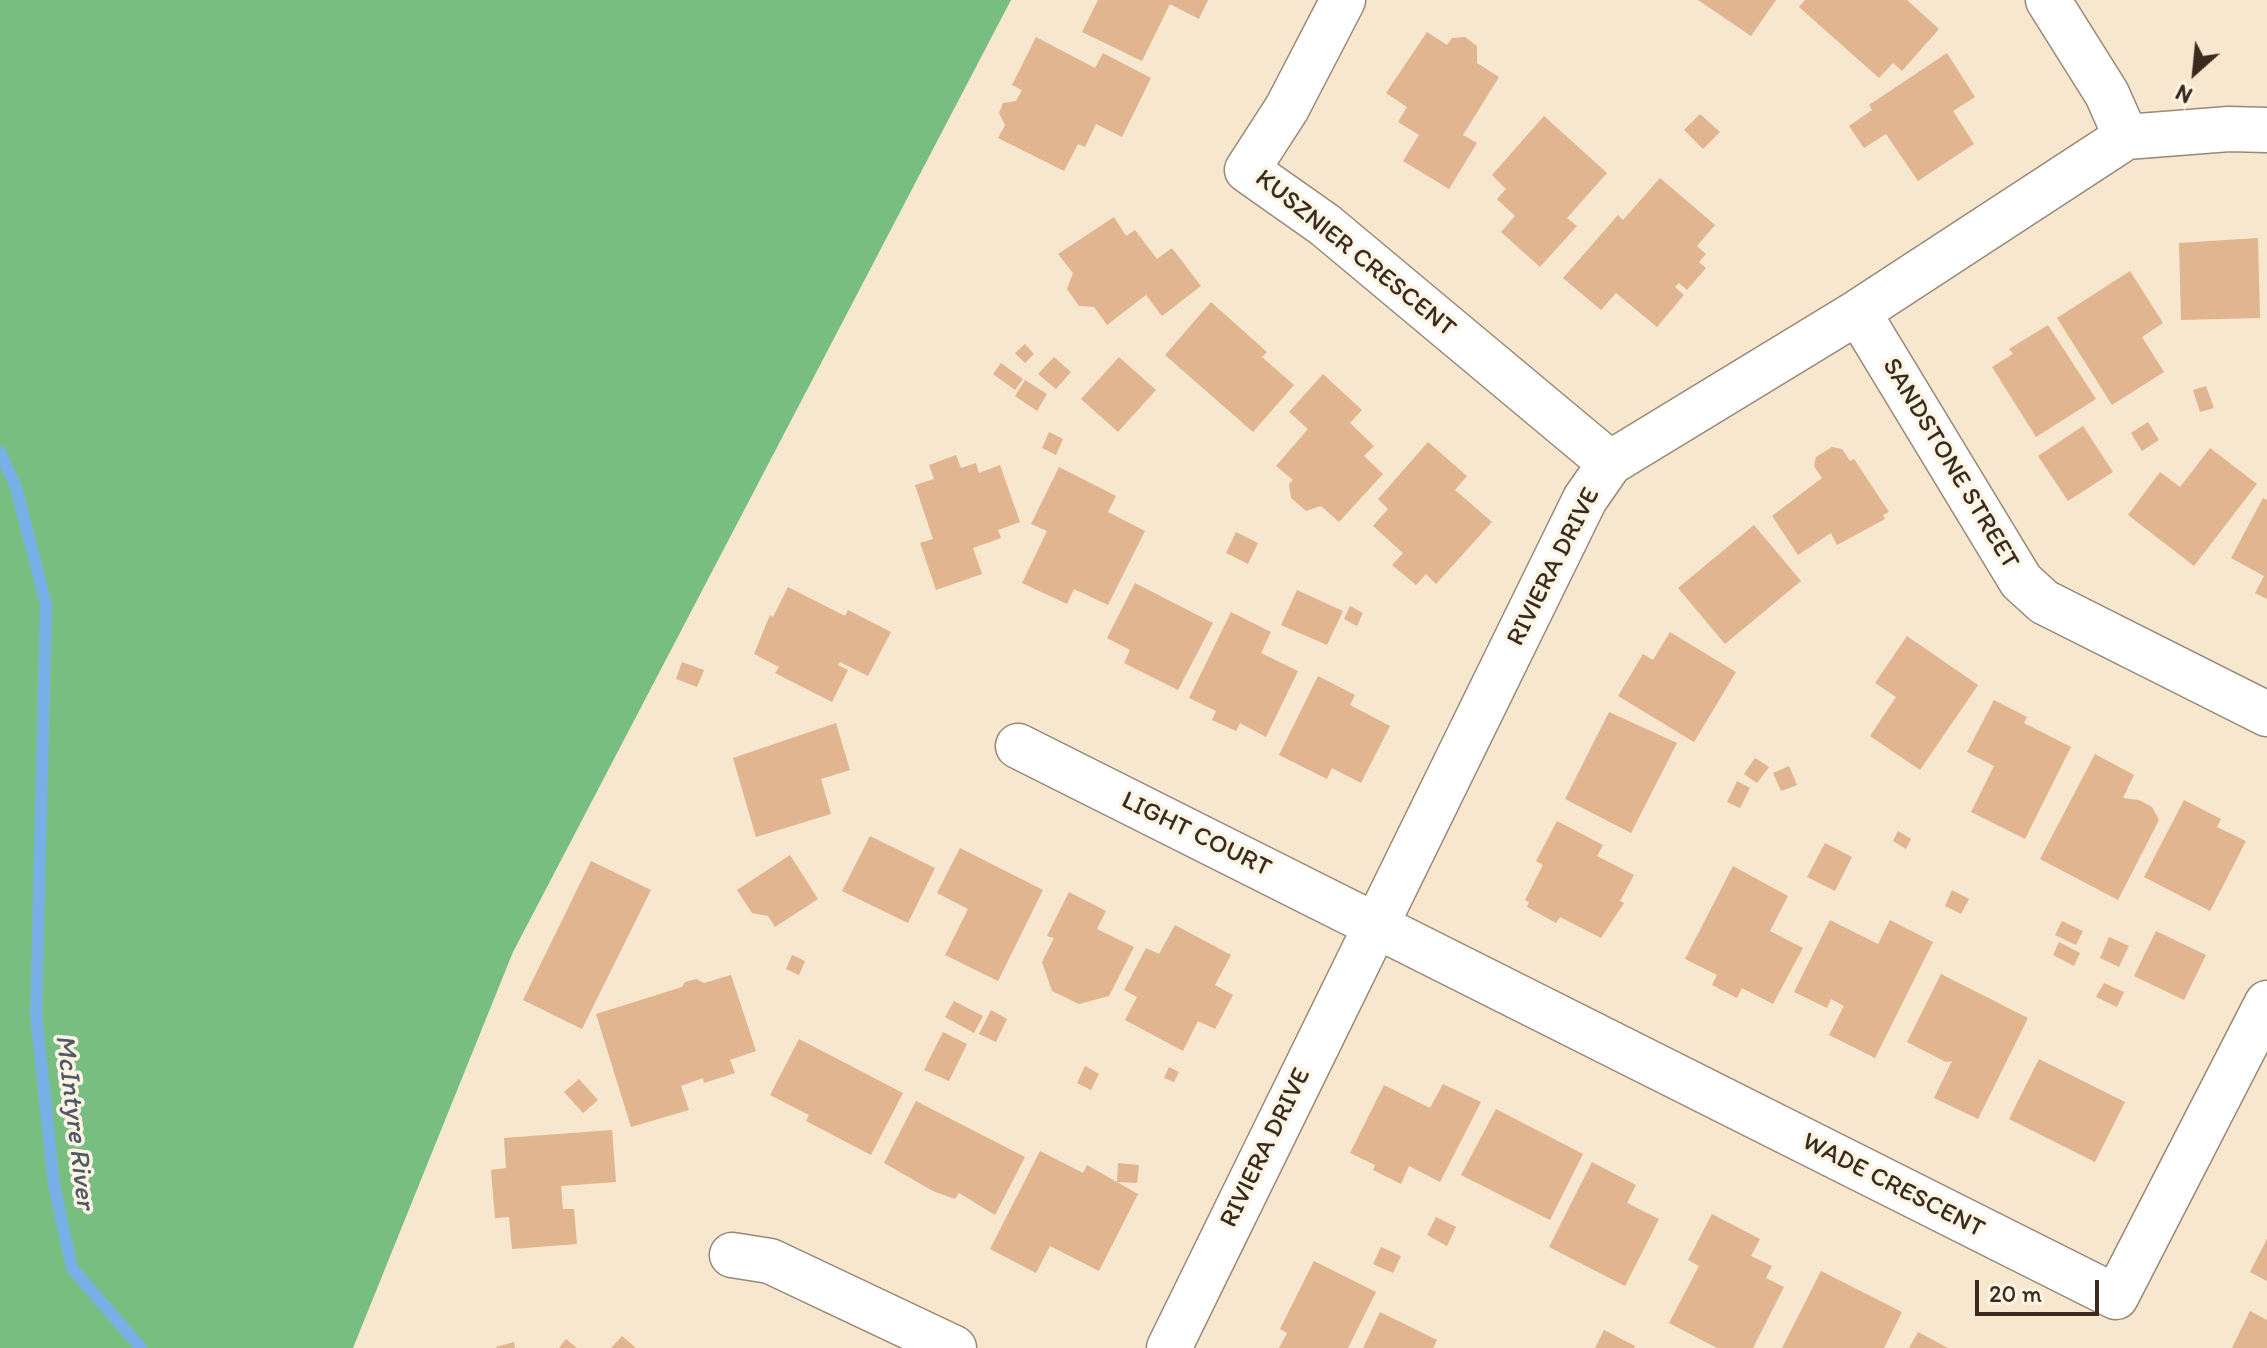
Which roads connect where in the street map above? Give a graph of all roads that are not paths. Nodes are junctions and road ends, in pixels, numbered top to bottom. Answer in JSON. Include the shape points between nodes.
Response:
{"nodes":[{"id":1,"x":1343,"y":0,"type":"edge"},
{"id":2,"x":2048,"y":0,"type":"edge"},
{"id":3,"x":2267,"y":130,"type":"edge"},
{"id":4,"x":2126,"y":137,"type":"junction"},
{"id":5,"x":1858,"y":312,"type":"junction"},
{"id":6,"x":1610,"y":463,"type":"junction"},
{"id":7,"x":2267,"y":714,"type":"edge"},
{"id":8,"x":1018,"y":746,"type":"dead end"},
{"id":9,"x":1375,"y":923,"type":"junction"},
{"id":10,"x":2267,"y":1003,"type":"edge"},
{"id":11,"x":732,"y":1255,"type":"dead end"},
{"id":12,"x":954,"y":1348,"type":"edge"},
{"id":13,"x":1169,"y":1348,"type":"edge"}],
"edges":[{"from":1,"to":6,"type":"street","name":"KUSZNIER CRESCENT","via":[[1287,108],[1247,170],[1325,225]]},
{"from":2,"to":4,"type":"street","via":[[2107,94]]},
{"from":3,"to":4,"type":"street","name":"RIVIERA DRIVE"},
{"from":4,"to":5,"type":"street","name":"RIVIERA DRIVE"},
{"from":5,"to":6,"type":"street","name":"RIVIERA DRIVE"},
{"from":5,"to":7,"type":"street","name":"SANDSTONE STREET","via":[[2021,581],[2069,616]]},
{"from":6,"to":9,"type":"street","name":"RIVIERA DRIVE","via":[[1585,499]]},
{"from":8,"to":9,"type":"street","name":"LIGHT COURT"},
{"from":9,"to":10,"type":"street","name":"WADE CRESCENT","via":[[2116,1297]]},
{"from":9,"to":13,"type":"street","name":"RIVIERA DRIVE"},
{"from":11,"to":12,"type":"street","via":[[770,1261]]}]}
